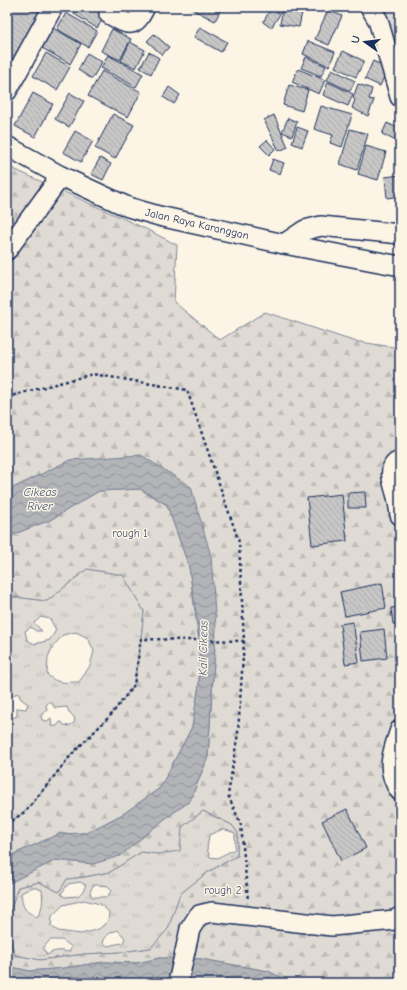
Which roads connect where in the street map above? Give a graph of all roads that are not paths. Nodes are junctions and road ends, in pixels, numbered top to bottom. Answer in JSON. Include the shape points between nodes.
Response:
{"nodes":[{"id":1,"x":53,"y":7,"type":"edge"},
{"id":2,"x":145,"y":7,"type":"edge"},
{"id":3,"x":370,"y":7,"type":"edge"},
{"id":4,"x":109,"y":14,"type":"dead end"},
{"id":5,"x":7,"y":91,"type":"edge"},
{"id":6,"x":400,"y":97,"type":"edge"},
{"id":7,"x":7,"y":146,"type":"edge"},
{"id":8,"x":61,"y":176,"type":"junction"},
{"id":9,"x":400,"y":234,"type":"edge"},
{"id":10,"x":284,"y":244,"type":"junction"},
{"id":11,"x":7,"y":250,"type":"edge"},
{"id":12,"x":400,"y":266,"type":"edge"},
{"id":13,"x":400,"y":461,"type":"edge"},
{"id":14,"x":400,"y":515,"type":"edge"},
{"id":15,"x":400,"y":730,"type":"edge"},
{"id":16,"x":400,"y":791,"type":"edge"},
{"id":17,"x":400,"y":917,"type":"edge"},
{"id":18,"x":178,"y":983,"type":"edge"}],
"edges":[{"from":1,"to":5,"type":"street"},
{"from":2,"to":4,"type":"street","via":[[141,16],[132,23],[126,24]]},
{"from":3,"to":6,"type":"street","via":[[378,20]]},
{"from":7,"to":8,"type":"street","name":"Jalan Raya Karanggan"},
{"from":8,"to":10,"type":"street","name":"Jalan Raya Karanggan","via":[[128,207]]},
{"from":8,"to":11,"type":"street"},
{"from":9,"to":10,"type":"street","via":[[321,226],[305,230]]},
{"from":10,"to":12,"type":"street","name":"Jalan Raya Karanggan"},
{"from":13,"to":14,"type":"street","via":[[394,466],[392,478]]},
{"from":15,"to":16,"type":"street","via":[[390,763],[395,784]]},
{"from":17,"to":18,"type":"street","via":[[395,920],[332,926],[212,912],[199,915],[190,929]]}]}
